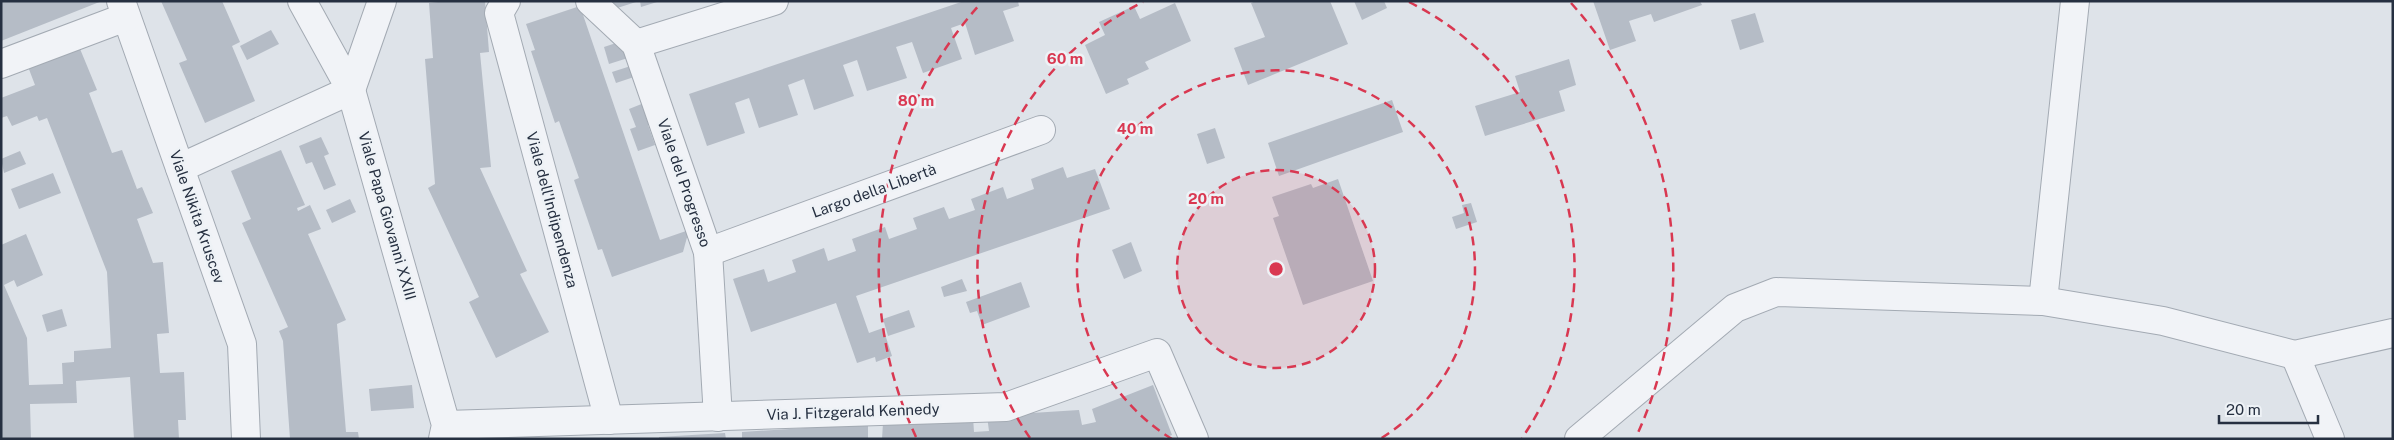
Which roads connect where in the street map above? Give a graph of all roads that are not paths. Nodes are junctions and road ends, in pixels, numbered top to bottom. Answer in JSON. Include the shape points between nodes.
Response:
{"nodes":[{"id":1,"x":302,"y":1,"type":"edge"},
{"id":2,"x":382,"y":1,"type":"edge"},
{"id":3,"x":506,"y":1,"type":"edge"},
{"id":4,"x":590,"y":1,"type":"edge"},
{"id":5,"x":774,"y":1,"type":"edge"},
{"id":6,"x":2075,"y":1,"type":"edge"},
{"id":7,"x":124,"y":9,"type":"edge"},
{"id":8,"x":636,"y":44,"type":"junction"},
{"id":9,"x":1,"y":64,"type":"edge"},
{"id":10,"x":351,"y":90,"type":"junction"},
{"id":11,"x":1041,"y":130,"type":"dead end"},
{"id":12,"x":180,"y":168,"type":"junction"},
{"id":13,"x":708,"y":252,"type":"junction"},
{"id":14,"x":2043,"y":301,"type":"junction"},
{"id":15,"x":2393,"y":333,"type":"edge"},
{"id":16,"x":2295,"y":354,"type":"junction"},
{"id":17,"x":718,"y":417,"type":"junction"},
{"id":18,"x":609,"y":420,"type":"junction"},
{"id":19,"x":444,"y":432,"type":"edge"},
{"id":20,"x":246,"y":439,"type":"edge"},
{"id":21,"x":1194,"y":439,"type":"edge"},
{"id":22,"x":1579,"y":439,"type":"edge"},
{"id":23,"x":2330,"y":439,"type":"edge"}],
"edges":[{"from":1,"to":10,"type":"street","name":"Viale Papa Giovanni XXIII"},
{"from":2,"to":10,"type":"street"},
{"from":3,"to":18,"type":"street","name":"Viale dell'Indipendenza","via":[[499,14]]},
{"from":4,"to":8,"type":"street","name":"Viale del Progresso"},
{"from":5,"to":8,"type":"street"},
{"from":6,"to":14,"type":"street"},
{"from":7,"to":9,"type":"street"},
{"from":7,"to":12,"type":"street","name":"Viale Nikita Kruscev"},
{"from":8,"to":13,"type":"street","name":"Viale del Progresso"},
{"from":10,"to":12,"type":"street"},
{"from":10,"to":19,"type":"street","name":"Viale Papa Giovanni XXIII"},
{"from":11,"to":13,"type":"street","name":"Largo della Libertà"},
{"from":12,"to":20,"type":"street","name":"Viale Nikita Kruscev","via":[[242,344]]},
{"from":13,"to":17,"type":"street","name":"Viale del Progresso"},
{"from":14,"to":16,"type":"street","via":[[2163,321]]},
{"from":14,"to":22,"type":"street","via":[[1776,292],[1735,308]]},
{"from":15,"to":16,"type":"street"},
{"from":16,"to":23,"type":"street"},
{"from":17,"to":18,"type":"street","name":"Via J. Fitzgerald Kennedy"},
{"from":17,"to":21,"type":"street","name":"Via J. Fitzgerald Kennedy","via":[[1006,407],[1157,353]]},
{"from":18,"to":19,"type":"street","name":"Via J. Fitzgerald Kennedy"}]}
